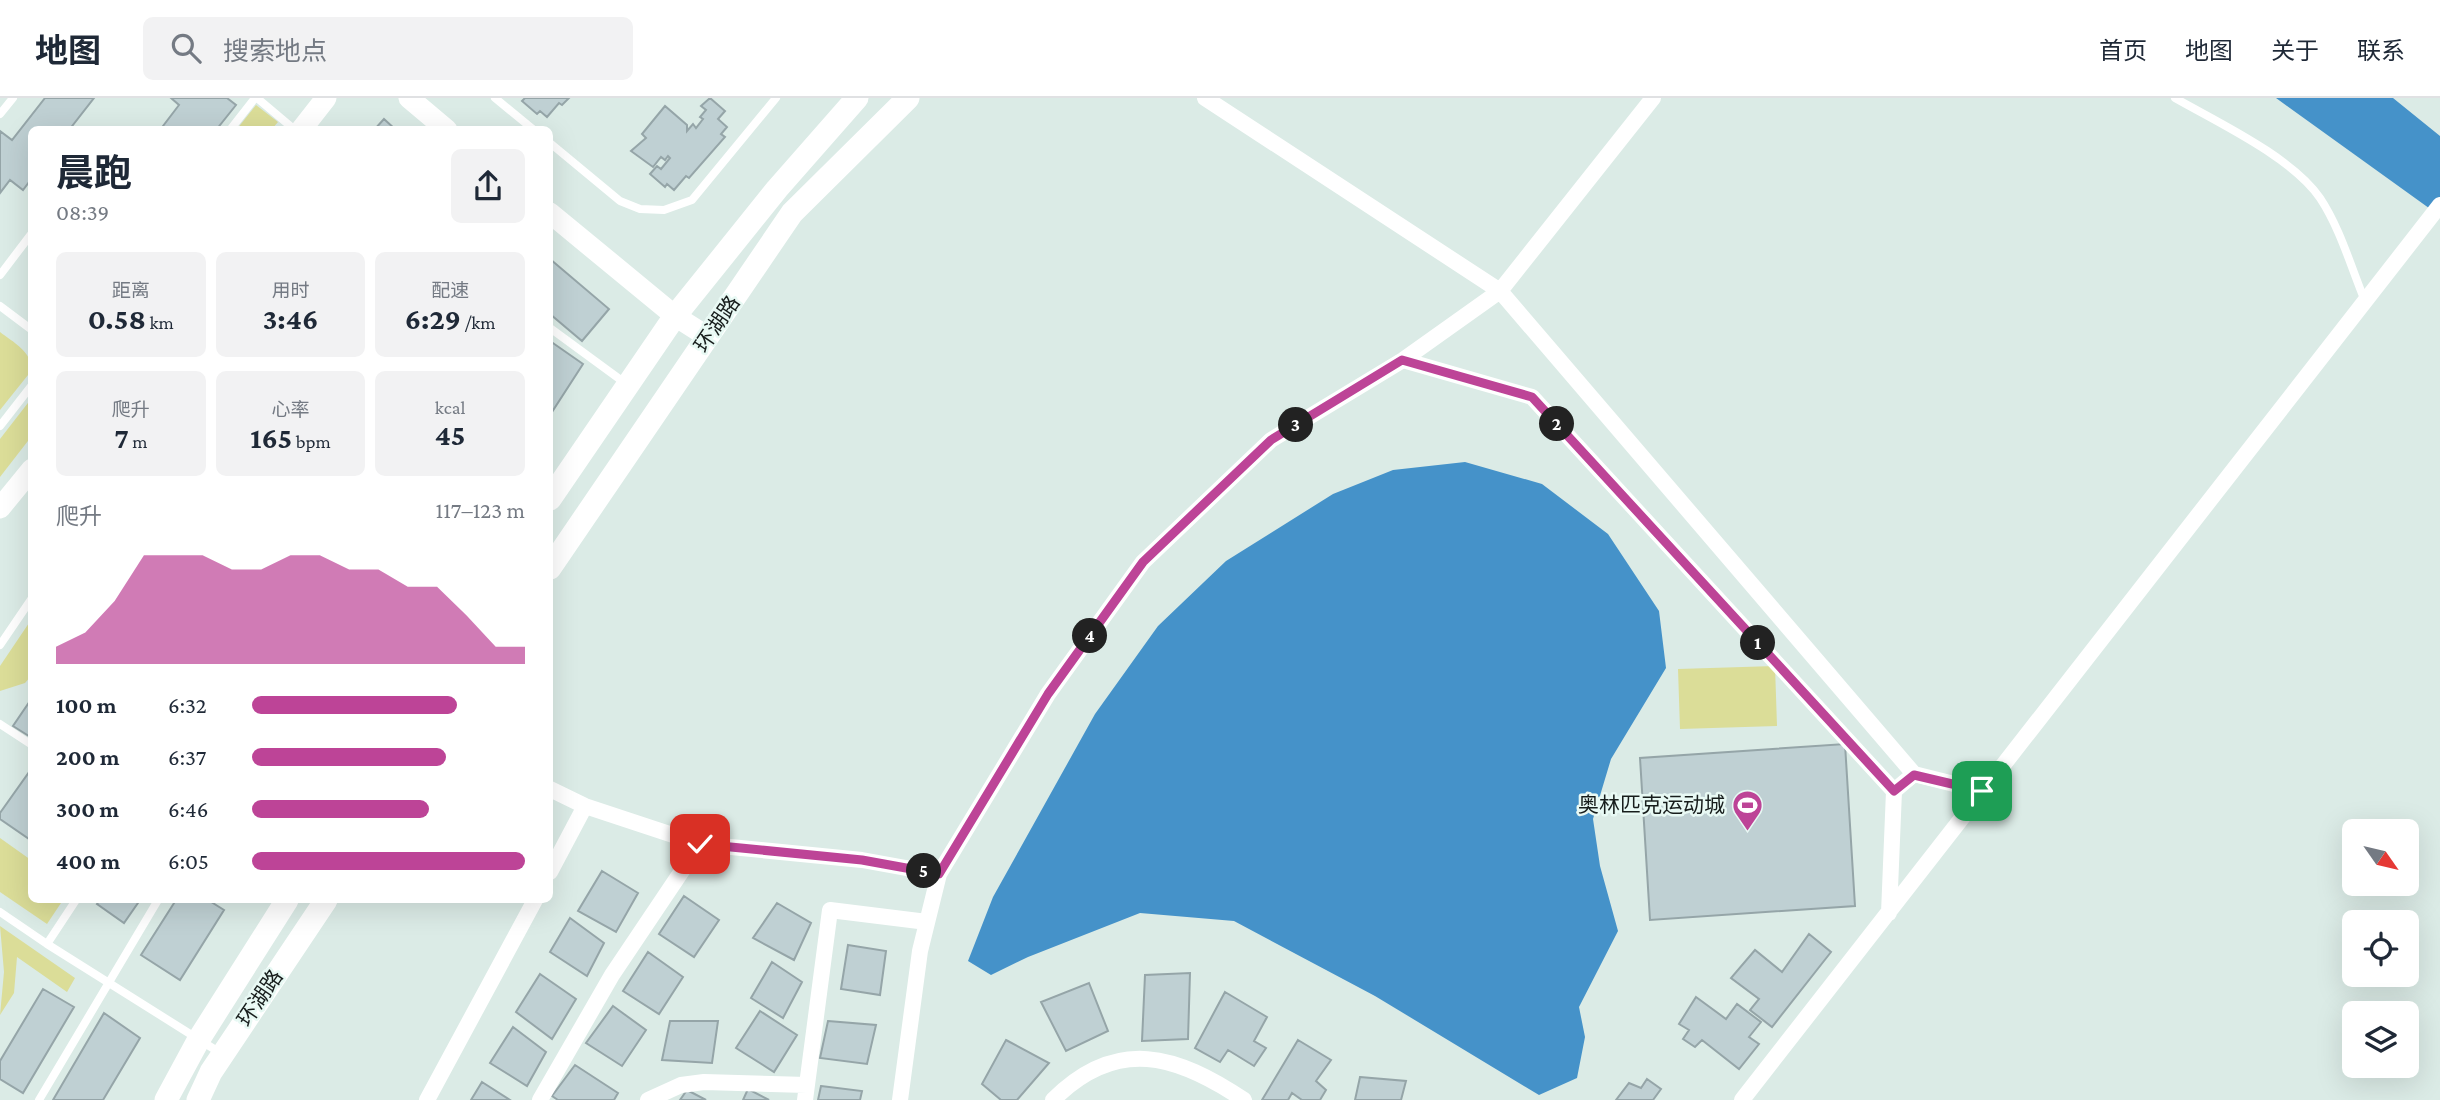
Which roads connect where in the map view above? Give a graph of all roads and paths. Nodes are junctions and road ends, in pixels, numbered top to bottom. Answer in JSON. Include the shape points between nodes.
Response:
{"nodes":[{"id":1,"x":13,"y":98,"type":"edge"},
{"id":2,"x":256,"y":98,"type":"edge"},
{"id":3,"x":326,"y":98,"type":"edge"},
{"id":4,"x":409,"y":98,"type":"edge"},
{"id":5,"x":495,"y":98,"type":"edge"},
{"id":6,"x":776,"y":98,"type":"edge"},
{"id":7,"x":857,"y":98,"type":"edge"},
{"id":8,"x":908,"y":98,"type":"edge"},
{"id":9,"x":1205,"y":98,"type":"edge"},
{"id":10,"x":1653,"y":98,"type":"edge"},
{"id":11,"x":2175,"y":98,"type":"edge"},
{"id":12,"x":0,"y":114,"type":"edge"},
{"id":13,"x":233,"y":126,"type":"edge"},
{"id":14,"x":290,"y":126,"type":"edge"},
{"id":15,"x":304,"y":126,"type":"edge"},
{"id":16,"x":442,"y":126,"type":"edge"},
{"id":17,"x":529,"y":126,"type":"edge"},
{"id":18,"x":553,"y":145,"type":"edge"},
{"id":19,"x":2440,"y":205,"type":"edge"},
{"id":20,"x":553,"y":215,"type":"edge"},
{"id":21,"x":28,"y":238,"type":"edge"},
{"id":22,"x":0,"y":275,"type":"edge"},
{"id":23,"x":1500,"y":291,"type":"junction"},
{"id":24,"x":2365,"y":301,"type":"junction"},
{"id":25,"x":0,"y":306,"type":"edge"},
{"id":26,"x":675,"y":316,"type":"junction"},
{"id":27,"x":28,"y":327,"type":"edge"},
{"id":28,"x":553,"y":330,"type":"edge"},
{"id":29,"x":708,"y":337,"type":"junction"},
{"id":30,"x":1402,"y":360,"type":"junction"},
{"id":31,"x":628,"y":385,"type":"junction"},
{"id":32,"x":28,"y":390,"type":"edge"},
{"id":33,"x":0,"y":426,"type":"edge"},
{"id":34,"x":28,"y":474,"type":"edge"},
{"id":35,"x":553,"y":495,"type":"edge"},
{"id":36,"x":0,"y":508,"type":"edge"},
{"id":37,"x":553,"y":564,"type":"edge"},
{"id":38,"x":28,"y":609,"type":"edge"},
{"id":39,"x":0,"y":645,"type":"edge"},
{"id":40,"x":0,"y":724,"type":"edge"},
{"id":41,"x":28,"y":742,"type":"edge"},
{"id":42,"x":1914,"y":775,"type":"junction"},
{"id":43,"x":553,"y":790,"type":"edge"},
{"id":44,"x":1894,"y":791,"type":"junction"},
{"id":45,"x":1982,"y":791,"type":"junction"},
{"id":46,"x":585,"y":806,"type":"junction"},
{"id":47,"x":700,"y":844,"type":"junction"},
{"id":48,"x":553,"y":866,"type":"edge"},
{"id":49,"x":939,"y":874,"type":"junction"},
{"id":50,"x":74,"y":903,"type":"edge"},
{"id":51,"x":156,"y":903,"type":"edge"},
{"id":52,"x":285,"y":903,"type":"edge"},
{"id":53,"x":324,"y":903,"type":"edge"},
{"id":54,"x":533,"y":903,"type":"edge"},
{"id":55,"x":0,"y":912,"type":"edge"},
{"id":56,"x":1889,"y":913,"type":"junction"},
{"id":57,"x":927,"y":922,"type":"junction"},
{"id":58,"x":47,"y":944,"type":"junction"},
{"id":59,"x":107,"y":982,"type":"junction"},
{"id":60,"x":199,"y":1039,"type":"junction"},
{"id":61,"x":223,"y":1054,"type":"junction"},
{"id":62,"x":806,"y":1093,"type":"edge"},
{"id":63,"x":39,"y":1100,"type":"edge"},
{"id":64,"x":166,"y":1100,"type":"edge"},
{"id":65,"x":198,"y":1100,"type":"edge"},
{"id":66,"x":427,"y":1100,"type":"edge"},
{"id":67,"x":540,"y":1100,"type":"edge"},
{"id":68,"x":648,"y":1100,"type":"edge"},
{"id":69,"x":900,"y":1100,"type":"edge"},
{"id":70,"x":1052,"y":1100,"type":"edge"},
{"id":71,"x":1244,"y":1100,"type":"edge"},
{"id":72,"x":1742,"y":1100,"type":"edge"}],
"edges":[{"from":1,"to":12,"type":"lane"},
{"from":2,"to":13,"type":"lane"},
{"from":2,"to":14,"type":"lane"},
{"from":3,"to":15,"type":"street"},
{"from":4,"to":16,"type":"street"},
{"from":5,"to":17,"type":"lane"},
{"from":6,"to":18,"type":"lane","via":[[692,200],[664,210],[640,209],[620,201]]},
{"from":7,"to":26,"type":"main road","name":"环湖路"},
{"from":8,"to":29,"type":"main road","name":"环湖路","via":[[792,213]]},
{"from":9,"to":23,"type":"street"},
{"from":10,"to":23,"type":"street"},
{"from":11,"to":24,"type":"lane","via":[[2255,144],[2319,196]]},
{"from":19,"to":24,"type":"street"},
{"from":20,"to":26,"type":"street"},
{"from":21,"to":22,"type":"lane"},
{"from":23,"to":30,"type":"street"},
{"from":23,"to":42,"type":"street"},
{"from":24,"to":45,"type":"street"},
{"from":25,"to":27,"type":"lane"},
{"from":26,"to":29,"type":"street"},
{"from":26,"to":31,"type":"main road","name":"环湖路"},
{"from":28,"to":31,"type":"lane"},
{"from":29,"to":37,"type":"main road","name":"环湖路"},
{"from":30,"to":44,"type":"street","via":[[1532,397]]},
{"from":30,"to":49,"type":"street","via":[[1271,440],[1143,562],[1048,694]]},
{"from":31,"to":35,"type":"main road","name":"环湖路"},
{"from":32,"to":33,"type":"lane"},
{"from":34,"to":36,"type":"street"},
{"from":38,"to":39,"type":"lane"},
{"from":40,"to":41,"type":"lane"},
{"from":42,"to":44,"type":"street"},
{"from":42,"to":45,"type":"street"},
{"from":43,"to":46,"type":"street"},
{"from":44,"to":56,"type":"street"},
{"from":45,"to":56,"type":"street"},
{"from":46,"to":47,"type":"street"},
{"from":46,"to":48,"type":"street"},
{"from":47,"to":49,"type":"street","via":[[862,860]]},
{"from":47,"to":67,"type":"street","via":[[612,975]]},
{"from":49,"to":57,"type":"street"},
{"from":50,"to":58,"type":"lane"},
{"from":51,"to":59,"type":"lane"},
{"from":52,"to":60,"type":"main road","name":"环湖路"},
{"from":53,"to":61,"type":"main road","name":"环湖路"},
{"from":54,"to":66,"type":"street"},
{"from":55,"to":58,"type":"lane"},
{"from":56,"to":72,"type":"street"},
{"from":57,"to":62,"type":"street","via":[[830,910]]},
{"from":57,"to":69,"type":"street"},
{"from":58,"to":59,"type":"lane"},
{"from":59,"to":60,"type":"lane"},
{"from":59,"to":63,"type":"lane"},
{"from":60,"to":61,"type":"lane"},
{"from":60,"to":64,"type":"main road","name":"环湖路"},
{"from":61,"to":65,"type":"main road","name":"环湖路"},
{"from":62,"to":68,"type":"street","via":[[704,1082],[681,1085]]},
{"from":70,"to":71,"type":"street","via":[[1095,1069],[1156,1058],[1210,1077]]}]}
